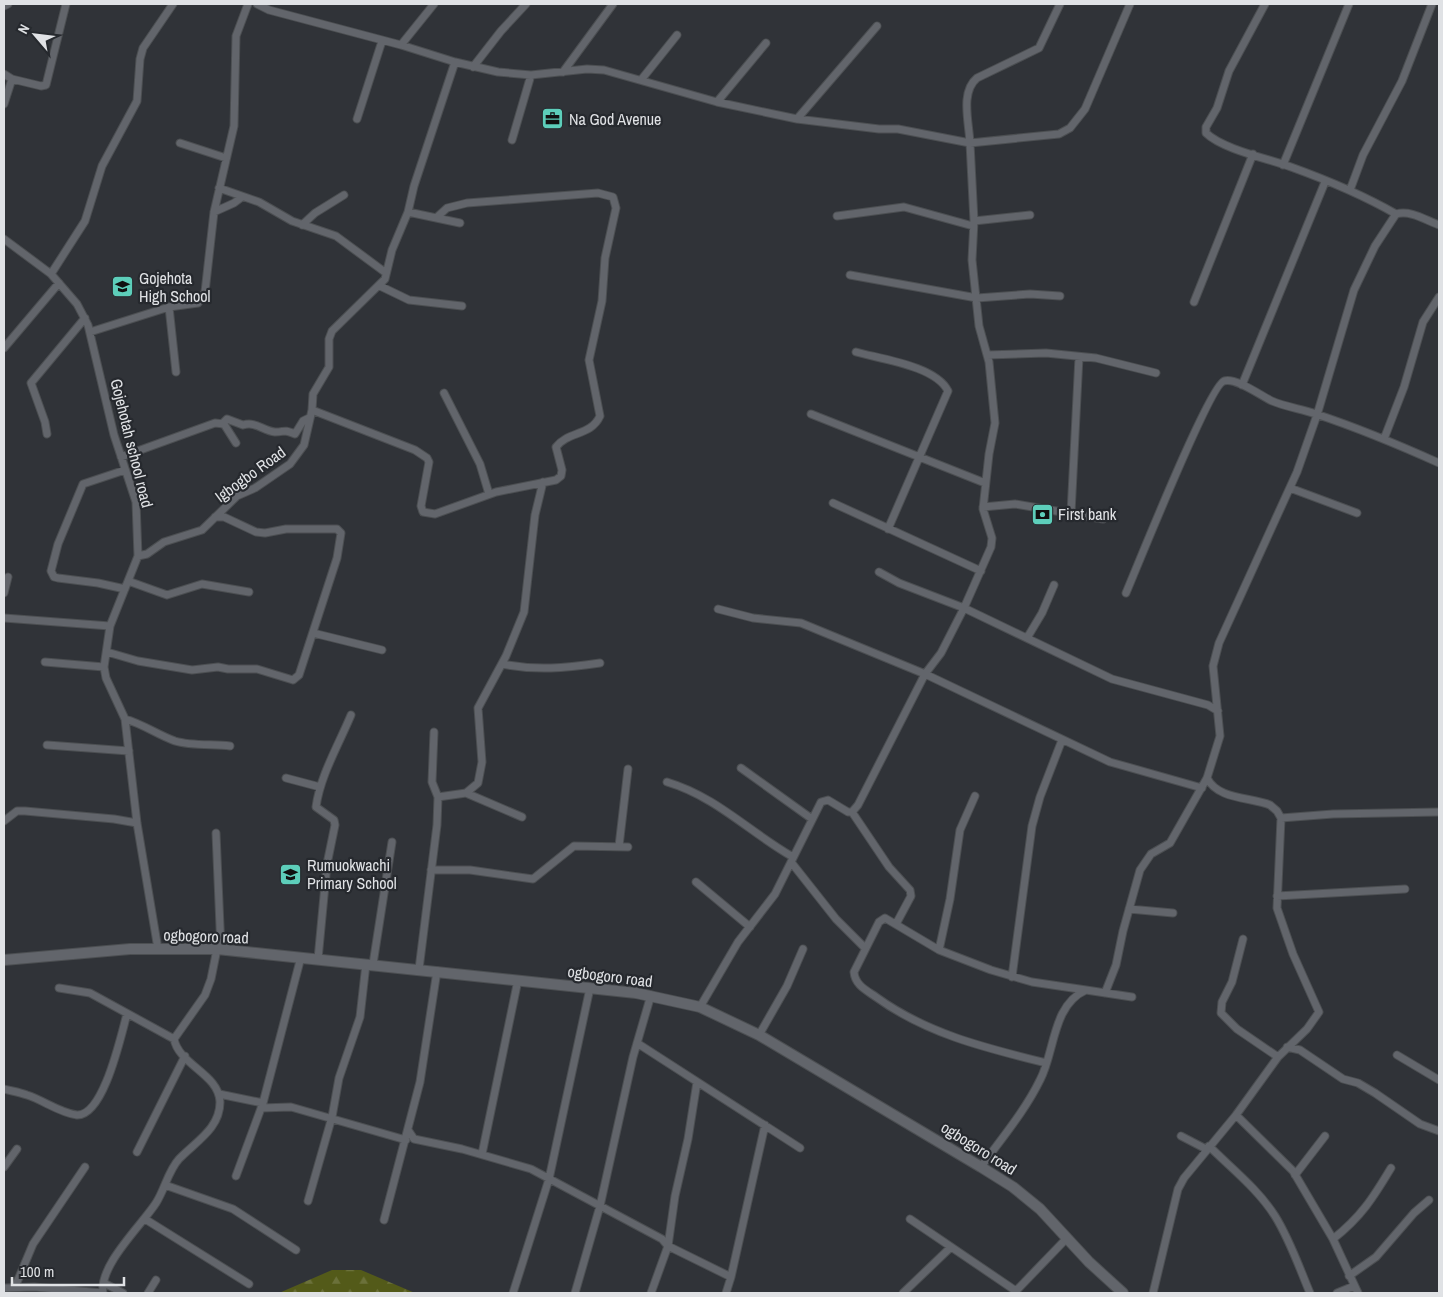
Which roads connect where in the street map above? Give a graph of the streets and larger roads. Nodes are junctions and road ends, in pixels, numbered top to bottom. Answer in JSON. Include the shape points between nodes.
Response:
{"nodes":[{"id":1,"x":8,"y":4,"type":"edge"},
{"id":2,"x":66,"y":4,"type":"edge"},
{"id":3,"x":173,"y":4,"type":"edge"},
{"id":4,"x":248,"y":4,"type":"edge"},
{"id":5,"x":257,"y":4,"type":"edge"},
{"id":6,"x":434,"y":4,"type":"edge"},
{"id":7,"x":526,"y":4,"type":"edge"},
{"id":8,"x":613,"y":4,"type":"edge"},
{"id":9,"x":1060,"y":4,"type":"edge"},
{"id":10,"x":1130,"y":4,"type":"edge"},
{"id":11,"x":1265,"y":4,"type":"edge"},
{"id":12,"x":1349,"y":4,"type":"edge"},
{"id":13,"x":1432,"y":4,"type":"edge"},
{"id":14,"x":4,"y":6,"type":"edge"},
{"id":15,"x":877,"y":26,"type":"dead end"},
{"id":16,"x":677,"y":35,"type":"dead end"},
{"id":17,"x":382,"y":41,"type":"junction"},
{"id":18,"x":766,"y":43,"type":"dead end"},
{"id":19,"x":401,"y":45,"type":"junction"},
{"id":20,"x":455,"y":62,"type":"junction"},
{"id":21,"x":473,"y":66,"type":"junction"},
{"id":22,"x":563,"y":72,"type":"junction"},
{"id":23,"x":4,"y":74,"type":"edge"},
{"id":24,"x":531,"y":75,"type":"junction"},
{"id":25,"x":12,"y":79,"type":"junction"},
{"id":26,"x":641,"y":80,"type":"junction"},
{"id":27,"x":717,"y":102,"type":"junction"},
{"id":28,"x":4,"y":104,"type":"edge"},
{"id":29,"x":357,"y":119,"type":"dead end"},
{"id":30,"x":797,"y":119,"type":"junction"},
{"id":31,"x":512,"y":140,"type":"dead end"},
{"id":32,"x":180,"y":143,"type":"dead end"},
{"id":33,"x":970,"y":143,"type":"junction"},
{"id":34,"x":1253,"y":154,"type":"junction"},
{"id":35,"x":226,"y":158,"type":"junction"},
{"id":36,"x":1283,"y":164,"type":"junction"},
{"id":37,"x":1325,"y":182,"type":"junction"},
{"id":38,"x":219,"y":188,"type":"junction"},
{"id":39,"x":1350,"y":190,"type":"junction"},
{"id":40,"x":344,"y":195,"type":"dead end"},
{"id":41,"x":242,"y":197,"type":"junction"},
{"id":42,"x":214,"y":212,"type":"junction"},
{"id":43,"x":408,"y":212,"type":"junction"},
{"id":44,"x":1396,"y":214,"type":"junction"},
{"id":45,"x":1030,"y":215,"type":"dead end"},
{"id":46,"x":837,"y":216,"type":"dead end"},
{"id":47,"x":436,"y":218,"type":"junction"},
{"id":48,"x":460,"y":223,"type":"dead end"},
{"id":49,"x":974,"y":223,"type":"junction"},
{"id":50,"x":302,"y":225,"type":"junction"},
{"id":51,"x":1439,"y":225,"type":"edge"},
{"id":52,"x":4,"y":239,"type":"edge"},
{"id":53,"x":386,"y":273,"type":"junction"},
{"id":54,"x":51,"y":274,"type":"junction"},
{"id":55,"x":850,"y":275,"type":"dead end"},
{"id":56,"x":59,"y":283,"type":"junction"},
{"id":57,"x":380,"y":286,"type":"junction"},
{"id":58,"x":1060,"y":296,"type":"dead end"},
{"id":59,"x":1439,"y":297,"type":"edge"},
{"id":60,"x":977,"y":298,"type":"junction"},
{"id":61,"x":1194,"y":302,"type":"dead end"},
{"id":62,"x":462,"y":306,"type":"dead end"},
{"id":63,"x":169,"y":307,"type":"junction"},
{"id":64,"x":85,"y":318,"type":"junction"},
{"id":65,"x":90,"y":332,"type":"junction"},
{"id":66,"x":4,"y":348,"type":"edge"},
{"id":67,"x":856,"y":352,"type":"dead end"},
{"id":68,"x":987,"y":355,"type":"junction"},
{"id":69,"x":1079,"y":357,"type":"junction"},
{"id":70,"x":176,"y":372,"type":"dead end"},
{"id":71,"x":1156,"y":373,"type":"dead end"},
{"id":72,"x":1242,"y":385,"type":"junction"},
{"id":73,"x":444,"y":393,"type":"dead end"},
{"id":74,"x":312,"y":410,"type":"junction"},
{"id":75,"x":810,"y":414,"type":"dead end"},
{"id":76,"x":1317,"y":414,"type":"junction"},
{"id":77,"x":309,"y":418,"type":"junction"},
{"id":78,"x":222,"y":424,"type":"junction"},
{"id":79,"x":47,"y":434,"type":"dead end"},
{"id":80,"x":1384,"y":439,"type":"junction"},
{"id":81,"x":236,"y":443,"type":"dead end"},
{"id":82,"x":121,"y":457,"type":"junction"},
{"id":83,"x":920,"y":457,"type":"junction"},
{"id":84,"x":1439,"y":462,"type":"edge"},
{"id":85,"x":125,"y":470,"type":"junction"},
{"id":86,"x":543,"y":482,"type":"junction"},
{"id":87,"x":985,"y":483,"type":"junction"},
{"id":88,"x":1290,"y":488,"type":"junction"},
{"id":89,"x":490,"y":494,"type":"junction"},
{"id":90,"x":832,"y":503,"type":"dead end"},
{"id":91,"x":983,"y":507,"type":"junction"},
{"id":92,"x":1071,"y":513,"type":"junction"},
{"id":93,"x":1357,"y":513,"type":"dead end"},
{"id":94,"x":215,"y":517,"type":"junction"},
{"id":95,"x":1104,"y":519,"type":"dead end"},
{"id":96,"x":888,"y":529,"type":"junction"},
{"id":97,"x":138,"y":556,"type":"junction"},
{"id":98,"x":981,"y":571,"type":"junction"},
{"id":99,"x":879,"y":572,"type":"dead end"},
{"id":100,"x":8,"y":577,"type":"dead end"},
{"id":101,"x":128,"y":581,"type":"junction"},
{"id":102,"x":1054,"y":584,"type":"dead end"},
{"id":103,"x":125,"y":589,"type":"junction"},
{"id":104,"x":250,"y":592,"type":"dead end"},
{"id":105,"x":4,"y":593,"type":"edge"},
{"id":106,"x":1126,"y":593,"type":"dead end"},
{"id":107,"x":964,"y":608,"type":"junction"},
{"id":108,"x":718,"y":609,"type":"dead end"},
{"id":109,"x":4,"y":618,"type":"edge"},
{"id":110,"x":110,"y":626,"type":"junction"},
{"id":111,"x":313,"y":633,"type":"junction"},
{"id":112,"x":1027,"y":638,"type":"junction"},
{"id":113,"x":382,"y":650,"type":"dead end"},
{"id":114,"x":107,"y":652,"type":"junction"},
{"id":115,"x":45,"y":662,"type":"dead end"},
{"id":116,"x":600,"y":663,"type":"dead end"},
{"id":117,"x":502,"y":664,"type":"junction"},
{"id":118,"x":104,"y":667,"type":"junction"},
{"id":119,"x":925,"y":674,"type":"junction"},
{"id":120,"x":1218,"y":711,"type":"junction"},
{"id":121,"x":351,"y":715,"type":"dead end"},
{"id":122,"x":125,"y":719,"type":"junction"},
{"id":123,"x":434,"y":732,"type":"dead end"},
{"id":124,"x":1062,"y":740,"type":"junction"},
{"id":125,"x":47,"y":745,"type":"dead end"},
{"id":126,"x":230,"y":746,"type":"dead end"},
{"id":127,"x":129,"y":751,"type":"junction"},
{"id":128,"x":741,"y":768,"type":"dead end"},
{"id":129,"x":628,"y":769,"type":"dead end"},
{"id":130,"x":286,"y":778,"type":"dead end"},
{"id":131,"x":1207,"y":778,"type":"junction"},
{"id":132,"x":667,"y":782,"type":"dead end"},
{"id":133,"x":320,"y":787,"type":"junction"},
{"id":134,"x":1202,"y":788,"type":"junction"},
{"id":135,"x":466,"y":793,"type":"junction"},
{"id":136,"x":975,"y":796,"type":"dead end"},
{"id":137,"x":438,"y":798,"type":"junction"},
{"id":138,"x":852,"y":812,"type":"junction"},
{"id":139,"x":1439,"y":812,"type":"edge"},
{"id":140,"x":522,"y":817,"type":"dead end"},
{"id":141,"x":1281,"y":818,"type":"junction"},
{"id":142,"x":812,"y":819,"type":"junction"},
{"id":143,"x":4,"y":821,"type":"edge"},
{"id":144,"x":138,"y":823,"type":"junction"},
{"id":145,"x":216,"y":833,"type":"dead end"},
{"id":146,"x":392,"y":842,"type":"dead end"},
{"id":147,"x":619,"y":846,"type":"junction"},
{"id":148,"x":628,"y":847,"type":"dead end"},
{"id":149,"x":792,"y":860,"type":"junction"},
{"id":150,"x":431,"y":870,"type":"junction"},
{"id":151,"x":696,"y":882,"type":"dead end"},
{"id":152,"x":1405,"y":889,"type":"dead end"},
{"id":153,"x":1277,"y":896,"type":"junction"},
{"id":154,"x":1129,"y":909,"type":"junction"},
{"id":155,"x":1173,"y":913,"type":"dead end"},
{"id":156,"x":896,"y":924,"type":"junction"},
{"id":157,"x":750,"y":927,"type":"junction"},
{"id":158,"x":1243,"y":939,"type":"dead end"},
{"id":159,"x":158,"y":948,"type":"junction"},
{"id":160,"x":865,"y":948,"type":"junction"},
{"id":161,"x":219,"y":949,"type":"junction"},
{"id":162,"x":803,"y":949,"type":"dead end"},
{"id":163,"x":939,"y":950,"type":"junction"},
{"id":164,"x":301,"y":957,"type":"junction"},
{"id":165,"x":318,"y":958,"type":"junction"},
{"id":166,"x":4,"y":960,"type":"edge"},
{"id":167,"x":370,"y":964,"type":"junction"},
{"id":168,"x":419,"y":969,"type":"junction"},
{"id":169,"x":437,"y":971,"type":"junction"},
{"id":170,"x":1012,"y":977,"type":"junction"},
{"id":171,"x":518,"y":980,"type":"junction"},
{"id":172,"x":59,"y":988,"type":"dead end"},
{"id":173,"x":590,"y":988,"type":"junction"},
{"id":174,"x":1086,"y":990,"type":"junction"},
{"id":175,"x":1104,"y":993,"type":"junction"},
{"id":176,"x":651,"y":995,"type":"junction"},
{"id":177,"x":1132,"y":997,"type":"dead end"},
{"id":178,"x":700,"y":1007,"type":"junction"},
{"id":179,"x":127,"y":1014,"type":"junction"},
{"id":180,"x":759,"y":1036,"type":"junction"},
{"id":181,"x":174,"y":1039,"type":"junction"},
{"id":182,"x":637,"y":1043,"type":"junction"},
{"id":183,"x":1287,"y":1047,"type":"junction"},
{"id":184,"x":1397,"y":1055,"type":"dead end"},
{"id":185,"x":185,"y":1056,"type":"junction"},
{"id":186,"x":1278,"y":1056,"type":"junction"},
{"id":187,"x":1046,"y":1063,"type":"junction"},
{"id":188,"x":1439,"y":1080,"type":"edge"},
{"id":189,"x":697,"y":1082,"type":"junction"},
{"id":190,"x":4,"y":1089,"type":"edge"},
{"id":191,"x":219,"y":1094,"type":"junction"},
{"id":192,"x":262,"y":1106,"type":"junction"},
{"id":193,"x":1236,"y":1115,"type":"junction"},
{"id":194,"x":332,"y":1117,"type":"junction"},
{"id":195,"x":764,"y":1125,"type":"junction"},
{"id":196,"x":408,"y":1130,"type":"junction"},
{"id":197,"x":1439,"y":1131,"type":"edge"},
{"id":198,"x":1181,"y":1136,"type":"dead end"},
{"id":199,"x":1325,"y":1136,"type":"dead end"},
{"id":200,"x":414,"y":1139,"type":"junction"},
{"id":201,"x":405,"y":1142,"type":"junction"},
{"id":202,"x":800,"y":1148,"type":"dead end"},
{"id":203,"x":1207,"y":1148,"type":"junction"},
{"id":204,"x":17,"y":1149,"type":"dead end"},
{"id":205,"x":137,"y":1152,"type":"dead end"},
{"id":206,"x":482,"y":1154,"type":"junction"},
{"id":207,"x":4,"y":1166,"type":"edge"},
{"id":208,"x":981,"y":1166,"type":"junction"},
{"id":209,"x":85,"y":1167,"type":"dead end"},
{"id":210,"x":1391,"y":1168,"type":"dead end"},
{"id":211,"x":1295,"y":1175,"type":"junction"},
{"id":212,"x":236,"y":1176,"type":"dead end"},
{"id":213,"x":549,"y":1179,"type":"junction"},
{"id":214,"x":165,"y":1185,"type":"junction"},
{"id":215,"x":1429,"y":1200,"type":"dead end"},
{"id":216,"x":308,"y":1201,"type":"dead end"},
{"id":217,"x":600,"y":1206,"type":"junction"},
{"id":218,"x":145,"y":1219,"type":"junction"},
{"id":219,"x":910,"y":1219,"type":"dead end"},
{"id":220,"x":384,"y":1220,"type":"dead end"},
{"id":221,"x":666,"y":1238,"type":"junction"},
{"id":222,"x":1067,"y":1238,"type":"junction"},
{"id":223,"x":1333,"y":1239,"type":"junction"},
{"id":224,"x":668,"y":1246,"type":"junction"},
{"id":225,"x":950,"y":1248,"type":"junction"},
{"id":226,"x":296,"y":1250,"type":"dead end"},
{"id":227,"x":1349,"y":1276,"type":"junction"},
{"id":228,"x":731,"y":1277,"type":"junction"},
{"id":229,"x":156,"y":1280,"type":"dead end"},
{"id":230,"x":104,"y":1283,"type":"junction"},
{"id":231,"x":248,"y":1284,"type":"dead end"},
{"id":232,"x":15,"y":1287,"type":"junction"},
{"id":233,"x":4,"y":1288,"type":"edge"},
{"id":234,"x":1356,"y":1290,"type":"edge"},
{"id":235,"x":1015,"y":1292,"type":"edge"},
{"id":236,"x":103,"y":1293,"type":"edge"},
{"id":237,"x":123,"y":1293,"type":"edge"},
{"id":238,"x":148,"y":1293,"type":"edge"},
{"id":239,"x":513,"y":1293,"type":"edge"},
{"id":240,"x":575,"y":1293,"type":"edge"},
{"id":241,"x":651,"y":1293,"type":"edge"},
{"id":242,"x":726,"y":1293,"type":"edge"},
{"id":243,"x":903,"y":1293,"type":"edge"},
{"id":244,"x":1122,"y":1293,"type":"edge"},
{"id":245,"x":1153,"y":1293,"type":"edge"},
{"id":246,"x":1310,"y":1293,"type":"edge"},
{"id":247,"x":1338,"y":1293,"type":"edge"}],
"edges":[{"from":1,"to":14,"type":"street"},
{"from":2,"to":25,"type":"street","via":[[46,85]]},
{"from":3,"to":54,"type":"street","via":[[143,48],[136,101],[102,166],[85,221]]},
{"from":4,"to":35,"type":"street","via":[[236,36],[234,126]]},
{"from":5,"to":17,"type":"street"},
{"from":6,"to":19,"type":"street"},
{"from":7,"to":21,"type":"street"},
{"from":8,"to":22,"type":"street"},
{"from":9,"to":33,"type":"street","via":[[1039,48],[970,84],[967,98]]},
{"from":10,"to":33,"type":"street","via":[[1085,109],[1070,128],[1059,134]]},
{"from":11,"to":34,"type":"street","via":[[1229,71],[1206,129],[1214,139]]},
{"from":12,"to":36,"type":"street"},
{"from":13,"to":39,"type":"street","via":[[1402,81],[1363,155]]},
{"from":15,"to":30,"type":"street"},
{"from":16,"to":26,"type":"street"},
{"from":17,"to":19,"type":"street"},
{"from":17,"to":29,"type":"street"},
{"from":18,"to":27,"type":"street"},
{"from":19,"to":20,"type":"street"},
{"from":20,"to":21,"type":"street"},
{"from":20,"to":43,"type":"street"},
{"from":21,"to":24,"type":"street"},
{"from":22,"to":24,"type":"street"},
{"from":22,"to":26,"type":"street","via":[[604,70]]},
{"from":23,"to":25,"type":"street"},
{"from":24,"to":31,"type":"street"},
{"from":25,"to":28,"type":"street"},
{"from":26,"to":27,"type":"street"},
{"from":27,"to":30,"type":"street"},
{"from":30,"to":33,"type":"street","via":[[898,129]]},
{"from":32,"to":35,"type":"street"},
{"from":33,"to":49,"type":"street"},
{"from":34,"to":36,"type":"street"},
{"from":34,"to":61,"type":"street"},
{"from":35,"to":38,"type":"street"},
{"from":36,"to":37,"type":"street"},
{"from":37,"to":39,"type":"street"},
{"from":37,"to":72,"type":"street"},
{"from":38,"to":41,"type":"street"},
{"from":38,"to":42,"type":"street"},
{"from":39,"to":44,"type":"street"},
{"from":40,"to":50,"type":"street","via":[[315,212]]},
{"from":41,"to":42,"type":"street"},
{"from":41,"to":50,"type":"street","via":[[260,202]]},
{"from":42,"to":63,"type":"street","via":[[206,292],[198,303]]},
{"from":43,"to":47,"type":"street"},
{"from":43,"to":53,"type":"street"},
{"from":44,"to":51,"type":"street","via":[[1410,213]]},
{"from":44,"to":76,"type":"street","via":[[1354,290]]},
{"from":45,"to":49,"type":"street"},
{"from":46,"to":49,"type":"street","via":[[904,207]]},
{"from":47,"to":48,"type":"street"},
{"from":47,"to":86,"type":"street","via":[[456,204],[532,197],[608,194],[613,197],[616,208],[589,360],[600,416],[591,428],[560,442],[556,447],[561,476]]},
{"from":49,"to":60,"type":"street","via":[[972,260]]},
{"from":50,"to":53,"type":"street","via":[[336,236]]},
{"from":52,"to":54,"type":"street","name":"Gojehotah school road"},
{"from":53,"to":57,"type":"street"},
{"from":54,"to":56,"type":"street","name":"Gojehotah school road"},
{"from":55,"to":60,"type":"street"},
{"from":56,"to":64,"type":"street","name":"Gojehotah school road"},
{"from":56,"to":66,"type":"street"},
{"from":57,"to":62,"type":"street","via":[[409,300]]},
{"from":57,"to":74,"type":"street","name":"Igbogbo Road","via":[[332,331],[329,367],[313,394]]},
{"from":58,"to":60,"type":"street","via":[[1030,294]]},
{"from":59,"to":80,"type":"street","via":[[1423,322],[1404,387]]},
{"from":60,"to":68,"type":"street","via":[[979,326]]},
{"from":63,"to":65,"type":"street"},
{"from":63,"to":70,"type":"street"},
{"from":64,"to":65,"type":"street","name":"Gojehotah school road"},
{"from":64,"to":79,"type":"street","via":[[31,383]]},
{"from":65,"to":82,"type":"street","name":"Gojehotah school road"},
{"from":67,"to":83,"type":"street","via":[[916,367],[946,386],[948,391]]},
{"from":68,"to":69,"type":"street","via":[[1037,353]]},
{"from":68,"to":87,"type":"street","via":[[995,424]]},
{"from":69,"to":71,"type":"street"},
{"from":69,"to":92,"type":"street"},
{"from":72,"to":76,"type":"street","via":[[1273,401]]},
{"from":72,"to":106,"type":"street","via":[[1225,380],[1214,392]]},
{"from":73,"to":89,"type":"street","via":[[480,464]]},
{"from":74,"to":77,"type":"street","name":"Igbogbo Road"},
{"from":74,"to":89,"type":"street","via":[[415,450],[427,458],[423,512],[435,514]]},
{"from":75,"to":83,"type":"street"},
{"from":76,"to":80,"type":"street"},
{"from":76,"to":88,"type":"street"},
{"from":77,"to":78,"type":"street","via":[[303,421],[295,434],[284,429],[275,432],[251,422],[243,425],[228,419]]},
{"from":77,"to":94,"type":"street","name":"Igbogbo Road","via":[[304,445],[290,464],[237,496]]},
{"from":78,"to":81,"type":"street"},
{"from":78,"to":82,"type":"street","via":[[199,427]]},
{"from":80,"to":84,"type":"street"},
{"from":82,"to":85,"type":"street","name":"Gojehotah school road"},
{"from":83,"to":87,"type":"street"},
{"from":83,"to":96,"type":"street"},
{"from":85,"to":97,"type":"street","name":"Gojehotah school road","via":[[136,502]]},
{"from":85,"to":103,"type":"street","via":[[83,484],[58,544],[51,571],[58,578]]},
{"from":86,"to":89,"type":"street"},
{"from":86,"to":117,"type":"street","via":[[534,515],[524,612]]},
{"from":87,"to":91,"type":"street"},
{"from":88,"to":93,"type":"street"},
{"from":88,"to":120,"type":"street","via":[[1219,643],[1214,666]]},
{"from":90,"to":96,"type":"street"},
{"from":91,"to":92,"type":"street","via":[[1015,504]]},
{"from":91,"to":98,"type":"street","via":[[992,538]]},
{"from":92,"to":95,"type":"street"},
{"from":94,"to":97,"type":"street","name":"Igbogbo Road","via":[[202,530],[164,542],[147,554]]},
{"from":94,"to":111,"type":"street","via":[[224,517],[256,532],[337,529],[341,533]]},
{"from":96,"to":98,"type":"street"},
{"from":97,"to":101,"type":"street","name":"Gojehotah school road"},
{"from":98,"to":107,"type":"street"},
{"from":99,"to":107,"type":"street"},
{"from":100,"to":105,"type":"street"},
{"from":101,"to":103,"type":"street","name":"Gojehotah school road"},
{"from":101,"to":104,"type":"street","via":[[167,595],[202,584]]},
{"from":102,"to":112,"type":"street"},
{"from":103,"to":110,"type":"street","name":"Gojehotah school road"},
{"from":107,"to":112,"type":"street"},
{"from":107,"to":119,"type":"street","via":[[941,653]]},
{"from":108,"to":119,"type":"street","via":[[759,619],[801,623]]},
{"from":109,"to":110,"type":"street"},
{"from":110,"to":114,"type":"street","name":"Gojehotah school road"},
{"from":111,"to":113,"type":"street"},
{"from":111,"to":114,"type":"street","via":[[299,675],[293,680],[257,669],[218,667],[192,670]]},
{"from":112,"to":120,"type":"street","via":[[1112,679],[1208,705]]},
{"from":114,"to":118,"type":"street","name":"Gojehotah school road"},
{"from":115,"to":118,"type":"street"},
{"from":116,"to":117,"type":"street","via":[[558,669],[528,669]]},
{"from":117,"to":135,"type":"street","via":[[478,708],[482,762],[478,783]]},
{"from":118,"to":122,"type":"street","name":"Gojehotah school road"},
{"from":119,"to":124,"type":"street"},
{"from":119,"to":138,"type":"street","via":[[885,755]]},
{"from":120,"to":131,"type":"street","via":[[1220,736]]},
{"from":121,"to":133,"type":"street"},
{"from":122,"to":126,"type":"street","via":[[138,722],[174,741]]},
{"from":122,"to":127,"type":"street","name":"Gojehotah school road"},
{"from":123,"to":137,"type":"street","via":[[432,782]]},
{"from":124,"to":134,"type":"street","via":[[1120,766]]},
{"from":124,"to":170,"type":"street","via":[[1032,826]]},
{"from":125,"to":127,"type":"street"},
{"from":127,"to":144,"type":"street","name":"Gojehotah school road"},
{"from":128,"to":142,"type":"street"},
{"from":129,"to":147,"type":"street"},
{"from":130,"to":133,"type":"street"},
{"from":131,"to":134,"type":"street"},
{"from":131,"to":141,"type":"street","via":[[1210,785],[1218,790],[1270,805]]},
{"from":132,"to":149,"type":"street","via":[[718,804]]},
{"from":133,"to":165,"type":"street","via":[[316,807],[334,820],[335,825],[327,864]]},
{"from":134,"to":154,"type":"street","via":[[1170,843],[1145,860]]},
{"from":135,"to":137,"type":"street"},
{"from":135,"to":140,"type":"street"},
{"from":136,"to":163,"type":"street","via":[[960,830]]},
{"from":137,"to":150,"type":"street"},
{"from":138,"to":142,"type":"street","via":[[828,800],[821,802]]},
{"from":138,"to":156,"type":"street","via":[[889,867],[910,890],[911,896]]},
{"from":139,"to":141,"type":"street"},
{"from":141,"to":153,"type":"street"},
{"from":142,"to":149,"type":"street"},
{"from":143,"to":144,"type":"street","via":[[17,811],[25,811]]},
{"from":144,"to":159,"type":"street","name":"Gojehotah school road"},
{"from":145,"to":161,"type":"street"},
{"from":146,"to":167,"type":"street"},
{"from":147,"to":148,"type":"street"},
{"from":147,"to":150,"type":"street","via":[[574,846],[533,879],[470,870]]},
{"from":149,"to":157,"type":"street","via":[[775,894]]},
{"from":149,"to":160,"type":"street","via":[[836,919]]},
{"from":150,"to":168,"type":"street"},
{"from":151,"to":157,"type":"street"},
{"from":152,"to":153,"type":"street"},
{"from":153,"to":183,"type":"street","via":[[1282,925],[1319,1012]]},
{"from":154,"to":155,"type":"street"},
{"from":154,"to":175,"type":"street","via":[[1116,965]]},
{"from":156,"to":160,"type":"street","via":[[881,919]]},
{"from":156,"to":163,"type":"street"},
{"from":157,"to":178,"type":"street","via":[[721,968]]},
{"from":158,"to":186,"type":"street","via":[[1221,1013],[1237,1029]]},
{"from":159,"to":161,"type":"street","name":"ogbogoro road"},
{"from":159,"to":166,"type":"street","name":"ogbogoro road"},
{"from":160,"to":187,"type":"street","via":[[854,978],[896,1012],[975,1046]]},
{"from":161,"to":164,"type":"street","name":"ogbogoro road"},
{"from":161,"to":181,"type":"street","via":[[206,995]]},
{"from":162,"to":180,"type":"street"},
{"from":163,"to":170,"type":"street"},
{"from":164,"to":165,"type":"street","name":"ogbogoro road"},
{"from":164,"to":192,"type":"street"},
{"from":165,"to":167,"type":"street","name":"ogbogoro road"},
{"from":167,"to":168,"type":"street","name":"ogbogoro road"},
{"from":167,"to":194,"type":"street","via":[[360,1017],[339,1078]]},
{"from":168,"to":169,"type":"street","name":"ogbogoro road"},
{"from":169,"to":171,"type":"street","name":"ogbogoro road"},
{"from":169,"to":196,"type":"street","via":[[428,1037]]},
{"from":170,"to":174,"type":"street"},
{"from":171,"to":173,"type":"street","name":"ogbogoro road"},
{"from":171,"to":206,"type":"street"},
{"from":172,"to":179,"type":"street","via":[[90,993]]},
{"from":173,"to":176,"type":"street","name":"ogbogoro road"},
{"from":173,"to":213,"type":"street"},
{"from":174,"to":175,"type":"street"},
{"from":174,"to":187,"type":"street","via":[[1073,999],[1062,1015]]},
{"from":175,"to":177,"type":"street"},
{"from":176,"to":178,"type":"street","name":"ogbogoro road"},
{"from":176,"to":182,"type":"street"},
{"from":178,"to":180,"type":"street","name":"ogbogoro road"},
{"from":179,"to":181,"type":"street"},
{"from":179,"to":190,"type":"street","via":[[109,1077],[98,1099],[86,1112],[79,1115],[70,1113]]},
{"from":180,"to":208,"type":"street","name":"ogbogoro road"},
{"from":181,"to":185,"type":"street"},
{"from":182,"to":189,"type":"street"},
{"from":182,"to":217,"type":"street"},
{"from":183,"to":186,"type":"street"},
{"from":183,"to":197,"type":"street","via":[[1300,1050],[1343,1079],[1375,1093],[1420,1124]]},
{"from":184,"to":188,"type":"street"},
{"from":185,"to":191,"type":"street","via":[[211,1081]]},
{"from":185,"to":205,"type":"street"},
{"from":186,"to":193,"type":"street"},
{"from":187,"to":208,"type":"street","via":[[1040,1080]]},
{"from":189,"to":195,"type":"street"},
{"from":189,"to":221,"type":"street"},
{"from":191,"to":192,"type":"street"},
{"from":191,"to":214,"type":"street","via":[[218,1112],[210,1130],[179,1159]]},
{"from":192,"to":194,"type":"street","via":[[291,1107]]},
{"from":192,"to":212,"type":"street"},
{"from":193,"to":203,"type":"street"},
{"from":193,"to":211,"type":"street"},
{"from":194,"to":201,"type":"street"},
{"from":194,"to":216,"type":"street"},
{"from":195,"to":202,"type":"street"},
{"from":195,"to":228,"type":"street"},
{"from":196,"to":200,"type":"street"},
{"from":196,"to":201,"type":"street"},
{"from":198,"to":203,"type":"street"},
{"from":199,"to":211,"type":"street"},
{"from":200,"to":201,"type":"street"},
{"from":200,"to":206,"type":"street"},
{"from":201,"to":220,"type":"street"},
{"from":203,"to":245,"type":"street","via":[[1178,1189]]},
{"from":203,"to":246,"type":"street","via":[[1247,1183],[1274,1215]]},
{"from":204,"to":207,"type":"street"},
{"from":206,"to":213,"type":"street","via":[[531,1169]]},
{"from":208,"to":222,"type":"street","name":"ogbogoro road","via":[[1040,1209]]},
{"from":209,"to":232,"type":"street","via":[[33,1244]]},
{"from":210,"to":223,"type":"street","via":[[1354,1222]]},
{"from":211,"to":223,"type":"street"},
{"from":213,"to":217,"type":"street"},
{"from":213,"to":239,"type":"street"},
{"from":214,"to":218,"type":"street"},
{"from":214,"to":226,"type":"street","via":[[233,1209]]},
{"from":215,"to":227,"type":"street","via":[[1376,1257]]},
{"from":217,"to":221,"type":"street"},
{"from":217,"to":240,"type":"street"},
{"from":218,"to":230,"type":"street","via":[[112,1262]]},
{"from":218,"to":231,"type":"street"},
{"from":219,"to":225,"type":"street"},
{"from":221,"to":224,"type":"street"},
{"from":222,"to":235,"type":"street"},
{"from":222,"to":244,"type":"street","name":"ogbogoro road"},
{"from":223,"to":227,"type":"street"},
{"from":224,"to":228,"type":"street"},
{"from":224,"to":241,"type":"street"},
{"from":225,"to":235,"type":"street"},
{"from":225,"to":243,"type":"street"},
{"from":227,"to":234,"type":"street"},
{"from":228,"to":242,"type":"street"},
{"from":229,"to":238,"type":"street"},
{"from":230,"to":236,"type":"street"},
{"from":230,"to":237,"type":"street"},
{"from":232,"to":233,"type":"street"},
{"from":232,"to":236,"type":"street"},
{"from":234,"to":247,"type":"street"}]}
